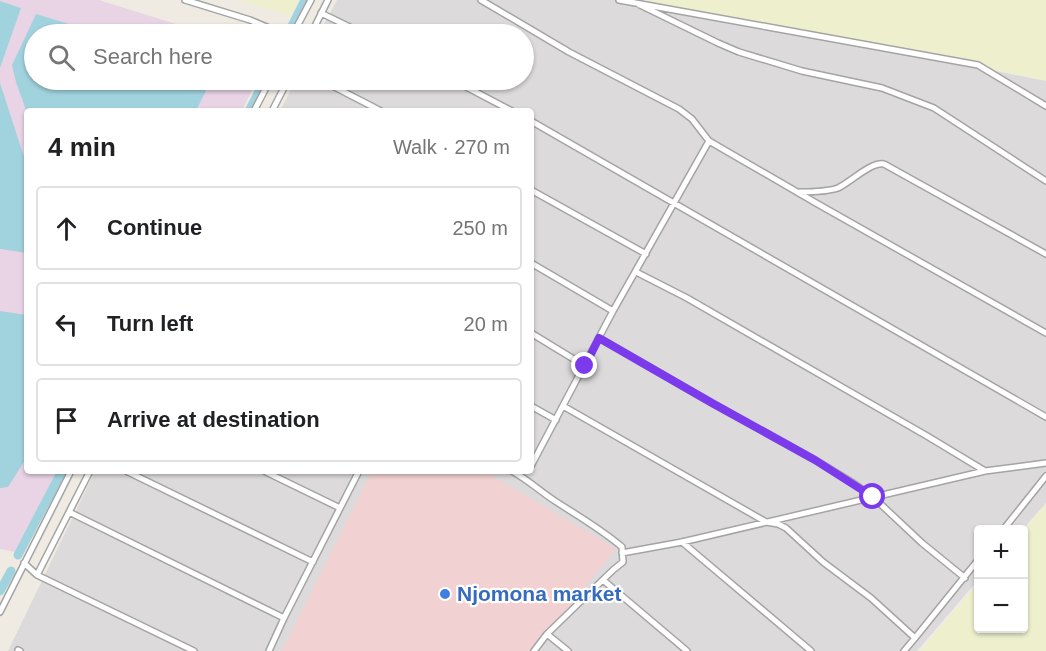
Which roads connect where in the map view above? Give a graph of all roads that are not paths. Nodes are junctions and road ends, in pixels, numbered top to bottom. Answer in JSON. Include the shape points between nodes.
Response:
{"nodes":[{"id":1,"x":185,"y":0,"type":"edge"},
{"id":2,"x":311,"y":0,"type":"edge"},
{"id":3,"x":328,"y":0,"type":"edge"},
{"id":4,"x":480,"y":0,"type":"edge"},
{"id":5,"x":619,"y":0,"type":"edge"},
{"id":6,"x":636,"y":3,"type":"junction"},
{"id":7,"x":321,"y":13,"type":"junction"},
{"id":8,"x":259,"y":24,"type":"edge"},
{"id":9,"x":298,"y":24,"type":"edge"},
{"id":10,"x":316,"y":24,"type":"edge"},
{"id":11,"x":344,"y":24,"type":"edge"},
{"id":12,"x":521,"y":24,"type":"edge"},
{"id":13,"x":534,"y":32,"type":"edge"},
{"id":14,"x":265,"y":90,"type":"edge"},
{"id":15,"x":283,"y":90,"type":"edge"},
{"id":16,"x":340,"y":90,"type":"edge"},
{"id":17,"x":472,"y":90,"type":"edge"},
{"id":18,"x":1046,"y":106,"type":"edge"},
{"id":19,"x":256,"y":108,"type":"edge"},
{"id":20,"x":274,"y":108,"type":"edge"},
{"id":21,"x":375,"y":108,"type":"edge"},
{"id":22,"x":506,"y":108,"type":"edge"},
{"id":23,"x":534,"y":123,"type":"edge"},
{"id":24,"x":709,"y":141,"type":"junction"},
{"id":25,"x":1046,"y":181,"type":"edge"},
{"id":26,"x":534,"y":192,"type":"edge"},
{"id":27,"x":799,"y":192,"type":"junction"},
{"id":28,"x":675,"y":204,"type":"junction"},
{"id":29,"x":1046,"y":254,"type":"edge"},
{"id":30,"x":646,"y":255,"type":"junction"},
{"id":31,"x":534,"y":265,"type":"edge"},
{"id":32,"x":636,"y":272,"type":"junction"},
{"id":33,"x":613,"y":312,"type":"junction"},
{"id":34,"x":1046,"y":333,"type":"edge"},
{"id":35,"x":534,"y":335,"type":"edge"},
{"id":36,"x":599,"y":338,"type":"junction"},
{"id":37,"x":585,"y":366,"type":"junction"},
{"id":38,"x":563,"y":406,"type":"junction"},
{"id":39,"x":534,"y":408,"type":"edge"},
{"id":40,"x":1046,"y":417,"type":"edge"},
{"id":41,"x":556,"y":420,"type":"junction"},
{"id":42,"x":534,"y":460,"type":"edge"},
{"id":43,"x":1046,"y":463,"type":"edge"},
{"id":44,"x":985,"y":471,"type":"junction"},
{"id":45,"x":69,"y":474,"type":"edge"},
{"id":46,"x":88,"y":474,"type":"edge"},
{"id":47,"x":132,"y":474,"type":"edge"},
{"id":48,"x":270,"y":474,"type":"edge"},
{"id":49,"x":357,"y":474,"type":"edge"},
{"id":50,"x":518,"y":474,"type":"edge"},
{"id":51,"x":527,"y":474,"type":"edge"},
{"id":52,"x":1046,"y":476,"type":"edge"},
{"id":53,"x":525,"y":478,"type":"junction"},
{"id":54,"x":873,"y":497,"type":"junction"},
{"id":55,"x":340,"y":508,"type":"junction"},
{"id":56,"x":69,"y":512,"type":"junction"},
{"id":57,"x":766,"y":522,"type":"junction"},
{"id":58,"x":1007,"y":525,"type":"edge"},
{"id":59,"x":682,"y":542,"type":"junction"},
{"id":60,"x":622,"y":553,"type":"junction"},
{"id":61,"x":313,"y":562,"type":"junction"},
{"id":62,"x":24,"y":563,"type":"junction"},
{"id":63,"x":974,"y":566,"type":"edge"},
{"id":64,"x":37,"y":575,"type":"junction"},
{"id":65,"x":965,"y":578,"type":"junction"},
{"id":66,"x":603,"y":580,"type":"junction"},
{"id":67,"x":0,"y":612,"type":"edge"},
{"id":68,"x":284,"y":618,"type":"junction"},
{"id":69,"x":547,"y":634,"type":"junction"},
{"id":70,"x":915,"y":638,"type":"junction"},
{"id":71,"x":194,"y":651,"type":"edge"},
{"id":72,"x":269,"y":651,"type":"edge"},
{"id":73,"x":534,"y":651,"type":"edge"},
{"id":74,"x":568,"y":651,"type":"edge"},
{"id":75,"x":687,"y":651,"type":"edge"},
{"id":76,"x":811,"y":651,"type":"edge"},
{"id":77,"x":904,"y":651,"type":"edge"}],
"edges":[{"from":1,"to":8,"type":"lane"},
{"from":2,"to":9,"type":"lane"},
{"from":3,"to":7,"type":"lane"},
{"from":4,"to":12,"type":"lane"},
{"from":5,"to":6,"type":"lane"},
{"from":6,"to":18,"type":"lane","via":[[978,65]]},
{"from":6,"to":25,"type":"lane","via":[[739,52],[882,88],[934,108]]},
{"from":7,"to":10,"type":"lane"},
{"from":7,"to":11,"type":"lane"},
{"from":13,"to":24,"type":"lane","via":[[679,109]]},
{"from":14,"to":19,"type":"lane"},
{"from":15,"to":20,"type":"lane"},
{"from":16,"to":21,"type":"lane"},
{"from":17,"to":22,"type":"lane"},
{"from":23,"to":28,"type":"lane"},
{"from":24,"to":27,"type":"lane"},
{"from":24,"to":28,"type":"lane"},
{"from":26,"to":30,"type":"lane"},
{"from":27,"to":29,"type":"lane","via":[[840,187],[872,166],[884,164]]},
{"from":27,"to":34,"type":"lane"},
{"from":28,"to":30,"type":"lane"},
{"from":28,"to":40,"type":"lane"},
{"from":30,"to":32,"type":"lane"},
{"from":31,"to":33,"type":"lane"},
{"from":32,"to":33,"type":"lane"},
{"from":32,"to":44,"type":"lane"},
{"from":33,"to":36,"type":"lane"},
{"from":35,"to":37,"type":"lane"},
{"from":36,"to":37,"type":"lane"},
{"from":36,"to":54,"type":"lane"},
{"from":37,"to":38,"type":"lane"},
{"from":38,"to":41,"type":"lane"},
{"from":38,"to":57,"type":"lane"},
{"from":39,"to":41,"type":"lane"},
{"from":41,"to":42,"type":"lane"},
{"from":43,"to":44,"type":"lane"},
{"from":44,"to":54,"type":"lane"},
{"from":45,"to":62,"type":"lane"},
{"from":46,"to":56,"type":"lane"},
{"from":47,"to":61,"type":"lane"},
{"from":48,"to":55,"type":"lane"},
{"from":49,"to":55,"type":"lane"},
{"from":50,"to":53,"type":"lane"},
{"from":51,"to":53,"type":"lane"},
{"from":52,"to":58,"type":"lane"},
{"from":53,"to":60,"type":"lane","via":[[605,532],[622,546]]},
{"from":54,"to":57,"type":"lane"},
{"from":54,"to":65,"type":"lane"},
{"from":55,"to":61,"type":"lane"},
{"from":56,"to":64,"type":"lane"},
{"from":56,"to":68,"type":"lane"},
{"from":57,"to":59,"type":"lane"},
{"from":57,"to":70,"type":"lane","via":[[786,528]]},
{"from":59,"to":60,"type":"lane"},
{"from":59,"to":76,"type":"lane"},
{"from":60,"to":66,"type":"lane","via":[[623,562]]},
{"from":61,"to":68,"type":"lane"},
{"from":62,"to":64,"type":"lane"},
{"from":62,"to":67,"type":"lane"},
{"from":63,"to":65,"type":"lane"},
{"from":64,"to":71,"type":"lane"},
{"from":65,"to":70,"type":"lane"},
{"from":66,"to":69,"type":"lane"},
{"from":66,"to":75,"type":"lane"},
{"from":68,"to":72,"type":"lane"},
{"from":69,"to":73,"type":"lane"},
{"from":69,"to":74,"type":"lane"},
{"from":70,"to":77,"type":"lane"}]}
